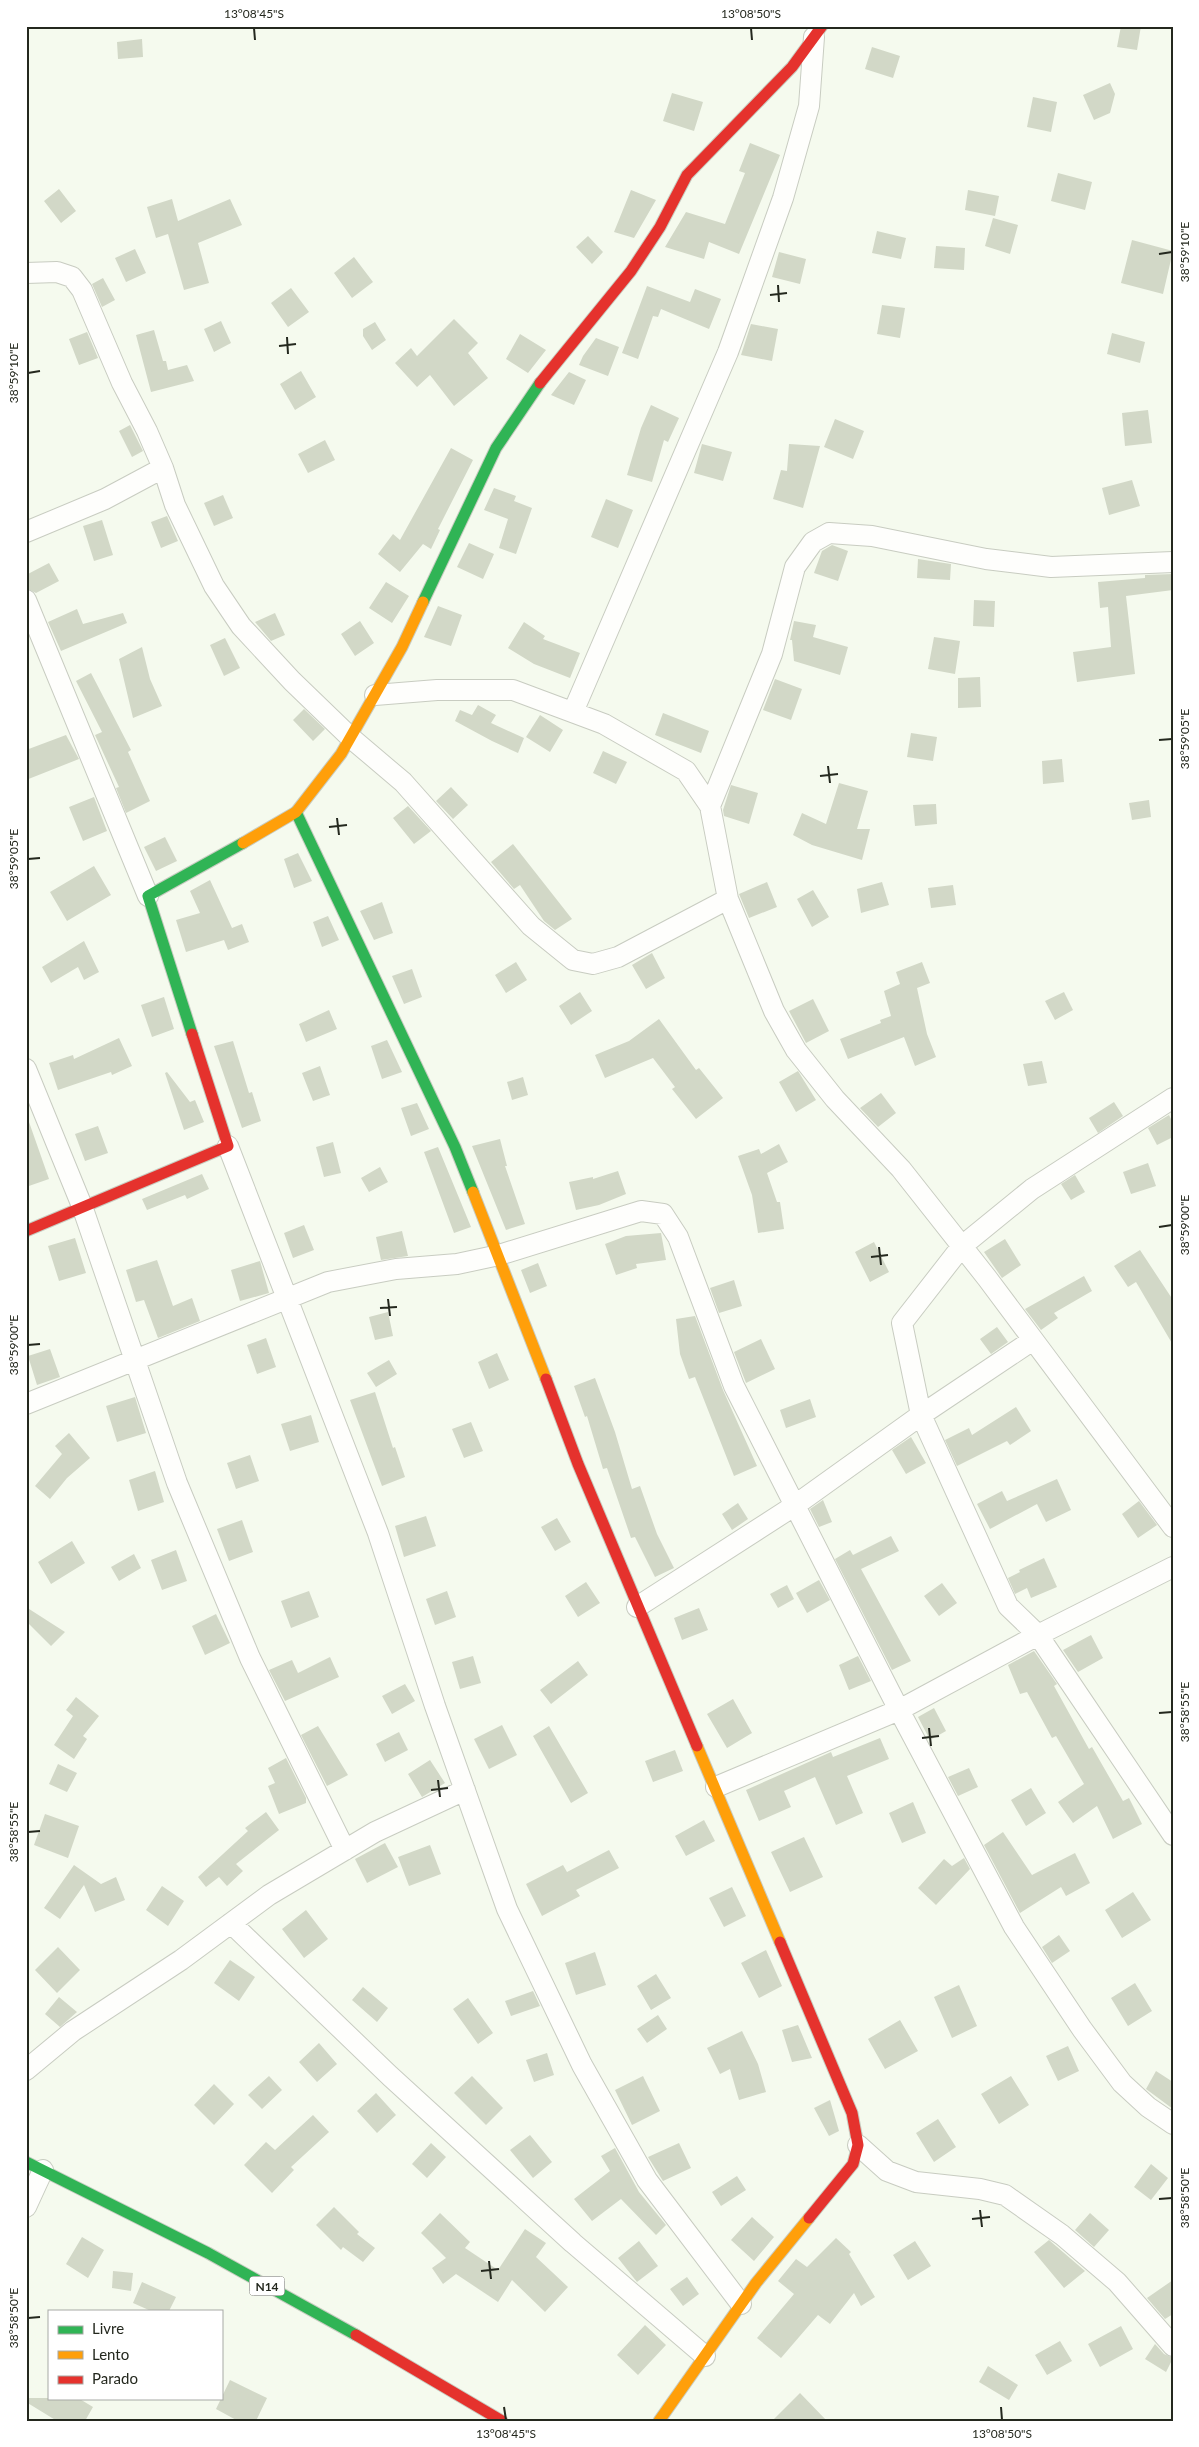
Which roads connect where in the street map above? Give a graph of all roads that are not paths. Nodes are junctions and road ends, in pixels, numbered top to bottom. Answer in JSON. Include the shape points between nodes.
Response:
{"nodes":[{"id":1,"x":818,"y":31,"type":"edge"},
{"id":2,"x":26,"y":272,"type":"edge"},
{"id":3,"x":163,"y":468,"type":"junction"},
{"id":4,"x":26,"y":532,"type":"edge"},
{"id":5,"x":1173,"y":562,"type":"edge"},
{"id":6,"x":26,"y":600,"type":"edge"},
{"id":7,"x":375,"y":695,"type":"junction"},
{"id":8,"x":573,"y":712,"type":"junction"},
{"id":9,"x":350,"y":738,"type":"junction"},
{"id":10,"x":710,"y":806,"type":"junction"},
{"id":11,"x":296,"y":812,"type":"junction"},
{"id":12,"x":148,"y":896,"type":"junction"},
{"id":13,"x":728,"y":899,"type":"junction"},
{"id":14,"x":26,"y":1069,"type":"edge"},
{"id":15,"x":1173,"y":1098,"type":"edge"},
{"id":16,"x":228,"y":1146,"type":"junction"},
{"id":17,"x":82,"y":1206,"type":"junction"},
{"id":18,"x":26,"y":1231,"type":"edge"},
{"id":19,"x":962,"y":1246,"type":"junction"},
{"id":20,"x":499,"y":1255,"type":"junction"},
{"id":21,"x":286,"y":1298,"type":"junction"},
{"id":22,"x":1033,"y":1340,"type":"junction"},
{"id":23,"x":135,"y":1360,"type":"junction"},
{"id":24,"x":26,"y":1404,"type":"edge"},
{"id":25,"x":921,"y":1414,"type":"junction"},
{"id":26,"x":794,"y":1506,"type":"junction"},
{"id":27,"x":1173,"y":1527,"type":"edge"},
{"id":28,"x":1173,"y":1567,"type":"edge"},
{"id":29,"x":637,"y":1607,"type":"junction"},
{"id":30,"x":1038,"y":1635,"type":"junction"},
{"id":31,"x":900,"y":1710,"type":"junction"},
{"id":32,"x":716,"y":1788,"type":"junction"},
{"id":33,"x":465,"y":1790,"type":"junction"},
{"id":34,"x":1173,"y":1835,"type":"edge"},
{"id":35,"x":345,"y":1850,"type":"junction"},
{"id":36,"x":231,"y":1923,"type":"junction"},
{"id":37,"x":26,"y":2070,"type":"edge"},
{"id":38,"x":1173,"y":2124,"type":"edge"},
{"id":39,"x":858,"y":2145,"type":"junction"},
{"id":40,"x":35,"y":2166,"type":"edge"},
{"id":41,"x":26,"y":2207,"type":"edge"},
{"id":42,"x":741,"y":2304,"type":"junction"},
{"id":43,"x":1173,"y":2346,"type":"edge"},
{"id":44,"x":705,"y":2356,"type":"junction"},
{"id":45,"x":502,"y":2421,"type":"edge"},
{"id":46,"x":659,"y":2421,"type":"edge"}],
"edges":[{"from":1,"to":7,"type":"street","via":[[792,67],[687,175],[660,227],[631,271],[541,382],[501,441],[464,512],[402,647]]},
{"from":1,"to":8,"type":"street","via":[[809,106],[783,198],[732,343]]},
{"from":2,"to":3,"type":"street","via":[[57,272],[72,276],[82,290]]},
{"from":3,"to":4,"type":"street","via":[[105,499]]},
{"from":3,"to":9,"type":"street","via":[[174,505],[214,586],[241,626]]},
{"from":5,"to":10,"type":"street","via":[[1051,567],[986,559],[872,536],[829,533],[813,542],[795,566],[772,654]]},
{"from":6,"to":12,"type":"street"},
{"from":7,"to":8,"type":"street","via":[[437,690],[513,690]]},
{"from":7,"to":9,"type":"street"},
{"from":8,"to":10,"type":"street","via":[[604,724],[686,771]]},
{"from":9,"to":11,"type":"street","via":[[342,754]]},
{"from":9,"to":13,"type":"street","via":[[403,782],[531,926],[573,960],[593,964],[618,957]]},
{"from":10,"to":13,"type":"street"},
{"from":11,"to":12,"type":"street"},
{"from":11,"to":20,"type":"street","via":[[455,1147]]},
{"from":12,"to":16,"type":"street"},
{"from":13,"to":19,"type":"street","via":[[774,1011],[796,1050]]},
{"from":14,"to":17,"type":"street"},
{"from":15,"to":19,"type":"street","via":[[1032,1188]]},
{"from":16,"to":17,"type":"street"},
{"from":16,"to":21,"type":"street"},
{"from":17,"to":18,"type":"street"},
{"from":17,"to":23,"type":"street"},
{"from":19,"to":22,"type":"street"},
{"from":19,"to":25,"type":"street","via":[[902,1323]]},
{"from":20,"to":21,"type":"street","via":[[457,1264],[357,1276],[328,1282]]},
{"from":20,"to":26,"type":"street","via":[[641,1211],[662,1214],[678,1237],[734,1386]]},
{"from":20,"to":29,"type":"street","via":[[578,1464]]},
{"from":21,"to":23,"type":"street"},
{"from":21,"to":33,"type":"street","via":[[378,1533]]},
{"from":22,"to":25,"type":"street"},
{"from":22,"to":27,"type":"street"},
{"from":23,"to":24,"type":"street"},
{"from":23,"to":35,"type":"street","via":[[177,1483],[250,1658]]},
{"from":25,"to":26,"type":"street"},
{"from":25,"to":30,"type":"street","via":[[1008,1606]]},
{"from":26,"to":29,"type":"street"},
{"from":26,"to":31,"type":"street"},
{"from":28,"to":30,"type":"street"},
{"from":29,"to":32,"type":"street"},
{"from":30,"to":31,"type":"street"},
{"from":30,"to":34,"type":"street"},
{"from":31,"to":32,"type":"street"},
{"from":31,"to":38,"type":"street","via":[[1019,1935],[1122,2083]]},
{"from":32,"to":39,"type":"street","via":[[852,2113]]},
{"from":33,"to":35,"type":"street","via":[[375,1832]]},
{"from":33,"to":42,"type":"street","via":[[507,1909],[582,2065],[646,2180]]},
{"from":35,"to":36,"type":"street","via":[[269,1895]]},
{"from":36,"to":37,"type":"street","via":[[73,2031]]},
{"from":36,"to":44,"type":"street","via":[[390,2076],[566,2236]]},
{"from":39,"to":42,"type":"street","via":[[853,2164]]},
{"from":39,"to":43,"type":"street","via":[[887,2172],[916,2182],[1005,2195],[1062,2235],[1117,2282]]},
{"from":40,"to":41,"type":"street"},
{"from":40,"to":45,"type":"street","number":"N14","via":[[235,2268]]},
{"from":42,"to":44,"type":"street"},
{"from":44,"to":46,"type":"street"}]}
